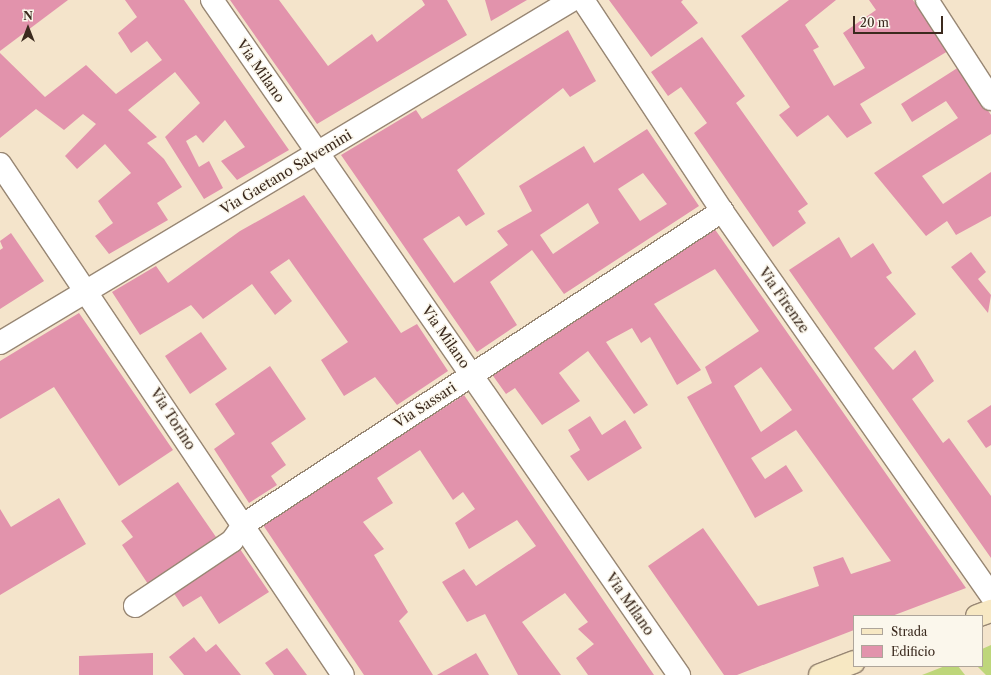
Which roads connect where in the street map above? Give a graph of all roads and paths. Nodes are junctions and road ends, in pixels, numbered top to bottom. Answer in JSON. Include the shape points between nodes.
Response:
{"nodes":[{"id":1,"x":212,"y":0,"type":"edge"},
{"id":2,"x":572,"y":0,"type":"edge"},
{"id":3,"x":583,"y":0,"type":"edge"},
{"id":4,"x":927,"y":0,"type":"edge"},
{"id":5,"x":991,"y":99,"type":"edge"},
{"id":6,"x":317,"y":153,"type":"junction"},
{"id":7,"x":0,"y":164,"type":"edge"},
{"id":8,"x":722,"y":211,"type":"junction"},
{"id":9,"x":88,"y":291,"type":"junction"},
{"id":10,"x":0,"y":343,"type":"edge"},
{"id":11,"x":471,"y":374,"type":"junction"},
{"id":12,"x":243,"y":525,"type":"junction"},
{"id":13,"x":991,"y":594,"type":"edge"},
{"id":14,"x":135,"y":606,"type":"dead end"},
{"id":15,"x":991,"y":611,"type":"edge"},
{"id":16,"x":980,"y":615,"type":"edge"},
{"id":17,"x":853,"y":662,"type":"edge"},
{"id":18,"x":342,"y":675,"type":"edge"},
{"id":19,"x":679,"y":675,"type":"edge"},
{"id":20,"x":820,"y":675,"type":"edge"}],
"edges":[{"from":1,"to":6,"type":"street","name":"Via Milano"},
{"from":2,"to":6,"type":"street","name":"Via Gaetano Salvemini"},
{"from":3,"to":8,"type":"street","name":"Via Firenze"},
{"from":4,"to":5,"type":"street"},
{"from":6,"to":9,"type":"street","name":"Via Gaetano Salvemini"},
{"from":6,"to":11,"type":"street","name":"Via Milano"},
{"from":7,"to":9,"type":"street","name":"Via Torino"},
{"from":8,"to":11,"type":"street","name":"Via Sassari"},
{"from":8,"to":13,"type":"street","name":"Via Firenze"},
{"from":9,"to":10,"type":"street","name":"Via Gaetano Salvemini"},
{"from":9,"to":12,"type":"street","name":"Via Torino"},
{"from":11,"to":12,"type":"street","name":"Via Sassari"},
{"from":11,"to":19,"type":"street","name":"Via Milano"},
{"from":12,"to":14,"type":"street","name":"Via Sassari","via":[[232,542]]},
{"from":12,"to":18,"type":"street","name":"Via Torino"},
{"from":15,"to":16,"type":"street"},
{"from":17,"to":20,"type":"street"}]}
